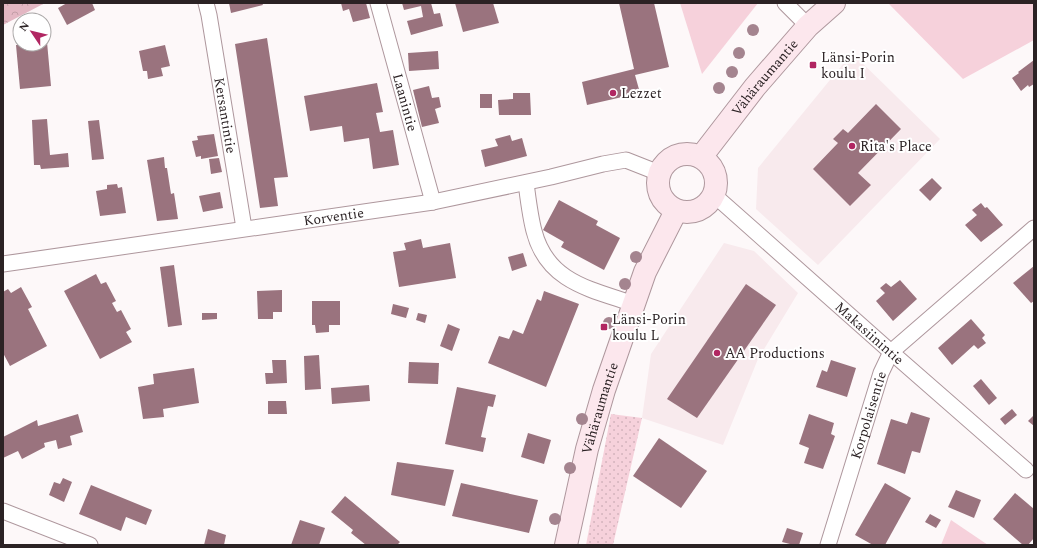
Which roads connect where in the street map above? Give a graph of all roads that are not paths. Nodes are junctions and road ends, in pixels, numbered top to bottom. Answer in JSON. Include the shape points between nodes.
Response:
{"nodes":[{"id":1,"x":206,"y":3,"type":"edge"},
{"id":2,"x":378,"y":3,"type":"edge"},
{"id":3,"x":785,"y":3,"type":"edge"},
{"id":4,"x":834,"y":3,"type":"edge"},
{"id":5,"x":808,"y":26,"type":"junction"},
{"id":6,"x":701,"y":157,"type":"junction"},
{"id":7,"x":659,"y":173,"type":"junction"},
{"id":8,"x":526,"y":183,"type":"junction"},
{"id":9,"x":714,"y":195,"type":"junction"},
{"id":10,"x":434,"y":202,"type":"junction"},
{"id":11,"x":676,"y":211,"type":"junction"},
{"id":12,"x":244,"y":228,"type":"junction"},
{"id":13,"x":1034,"y":228,"type":"edge"},
{"id":14,"x":3,"y":264,"type":"edge"},
{"id":15,"x":634,"y":304,"type":"junction"},
{"id":16,"x":891,"y":352,"type":"junction"},
{"id":17,"x":1026,"y":470,"type":"dead end"},
{"id":18,"x":3,"y":511,"type":"edge"},
{"id":19,"x":90,"y":545,"type":"edge"},
{"id":20,"x":566,"y":545,"type":"edge"},
{"id":21,"x":828,"y":545,"type":"edge"}],
"edges":[{"from":1,"to":12,"type":"street","name":"Kersantintie"},
{"from":2,"to":10,"type":"street","name":"Laanintie"},
{"from":3,"to":5,"type":"street"},
{"from":4,"to":5,"type":"main road","name":"Vähäraumantie"},
{"from":5,"to":6,"type":"main road","name":"Vähäraumantie","via":[[755,87]]},
{"from":6,"to":7,"type":"main road","via":[[677,155],[666,162]]},
{"from":6,"to":9,"type":"main road","via":[[710,165],[715,175]]},
{"from":7,"to":8,"type":"street","name":"Korventie","via":[[626,160]]},
{"from":7,"to":11,"type":"main road","via":[[657,186],[660,196]]},
{"from":8,"to":10,"type":"street","name":"Korventie"},
{"from":8,"to":15,"type":"street","via":[[533,230],[549,263],[576,284]]},
{"from":9,"to":11,"type":"main road","via":[[706,206],[697,211]]},
{"from":9,"to":16,"type":"street","name":"Makasiinintie"},
{"from":10,"to":12,"type":"street","name":"Korventie"},
{"from":11,"to":15,"type":"main road","name":"Vähäraumantie","via":[[646,272]]},
{"from":12,"to":14,"type":"street","name":"Korventie"},
{"from":13,"to":16,"type":"street","name":"Korpolaisentie"},
{"from":15,"to":20,"type":"main road","name":"Vähäraumantie","via":[[604,390],[587,449]]},
{"from":16,"to":17,"type":"street","name":"Makasiinintie"},
{"from":16,"to":21,"type":"street","name":"Korpolaisentie","via":[[881,373]]},
{"from":18,"to":19,"type":"street"}]}
